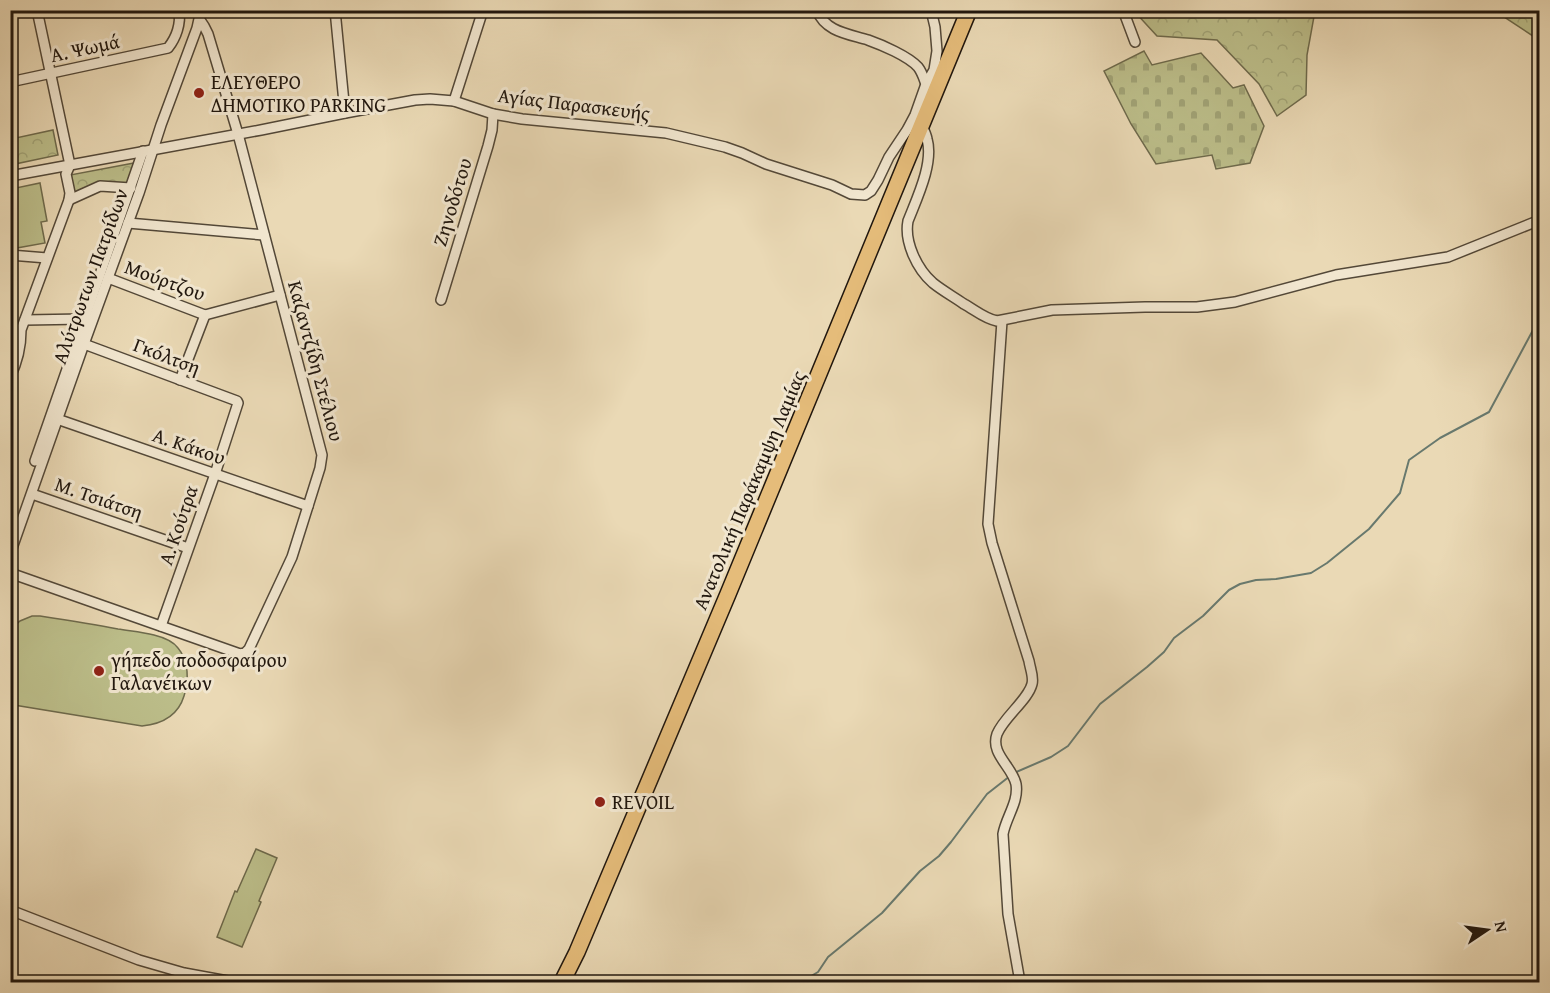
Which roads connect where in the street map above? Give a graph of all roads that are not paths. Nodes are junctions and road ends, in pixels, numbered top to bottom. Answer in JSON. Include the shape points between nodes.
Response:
{"nodes":[{"id":1,"x":38,"y":10,"type":"edge"},
{"id":2,"x":179,"y":10,"type":"edge"},
{"id":3,"x":335,"y":10,"type":"edge"},
{"id":4,"x":483,"y":10,"type":"edge"},
{"id":5,"x":817,"y":10,"type":"edge"},
{"id":6,"x":931,"y":10,"type":"edge"},
{"id":7,"x":969,"y":10,"type":"edge"},
{"id":8,"x":1123,"y":10,"type":"edge"},
{"id":9,"x":200,"y":15,"type":"edge"},
{"id":10,"x":1135,"y":42,"type":"dead end"},
{"id":11,"x":51,"y":73,"type":"junction"},
{"id":12,"x":10,"y":82,"type":"edge"},
{"id":13,"x":928,"y":88,"type":"junction"},
{"id":14,"x":454,"y":101,"type":"junction"},
{"id":15,"x":345,"y":112,"type":"junction"},
{"id":16,"x":493,"y":114,"type":"junction"},
{"id":17,"x":922,"y":126,"type":"junction"},
{"id":18,"x":238,"y":134,"type":"junction"},
{"id":19,"x":154,"y":149,"type":"junction"},
{"id":20,"x":143,"y":151,"type":"junction"},
{"id":21,"x":70,"y":165,"type":"junction"},
{"id":22,"x":10,"y":176,"type":"edge"},
{"id":23,"x":131,"y":188,"type":"junction"},
{"id":24,"x":69,"y":200,"type":"junction"},
{"id":25,"x":1539,"y":220,"type":"edge"},
{"id":26,"x":128,"y":223,"type":"junction"},
{"id":27,"x":264,"y":235,"type":"junction"},
{"id":28,"x":10,"y":255,"type":"edge"},
{"id":29,"x":47,"y":258,"type":"junction"},
{"id":30,"x":108,"y":278,"type":"junction"},
{"id":31,"x":280,"y":295,"type":"junction"},
{"id":32,"x":441,"y":300,"type":"dead end"},
{"id":33,"x":205,"y":315,"type":"junction"},
{"id":34,"x":84,"y":319,"type":"junction"},
{"id":35,"x":26,"y":320,"type":"junction"},
{"id":36,"x":1002,"y":321,"type":"junction"},
{"id":37,"x":16,"y":331,"type":"edge"},
{"id":38,"x":84,"y":344,"type":"junction"},
{"id":39,"x":10,"y":377,"type":"edge"},
{"id":40,"x":180,"y":380,"type":"junction"},
{"id":41,"x":237,"y":401,"type":"joint"},
{"id":42,"x":57,"y":419,"type":"junction"},
{"id":43,"x":34,"y":461,"type":"dead end"},
{"id":44,"x":215,"y":474,"type":"junction"},
{"id":45,"x":32,"y":494,"type":"junction"},
{"id":46,"x":308,"y":506,"type":"junction"},
{"id":47,"x":188,"y":548,"type":"junction"},
{"id":48,"x":10,"y":554,"type":"edge"},
{"id":49,"x":10,"y":573,"type":"edge"},
{"id":50,"x":161,"y":626,"type":"junction"},
{"id":51,"x":10,"y":910,"type":"edge"},
{"id":52,"x":233,"y":982,"type":"edge"},
{"id":53,"x":562,"y":982,"type":"edge"},
{"id":54,"x":1020,"y":982,"type":"edge"}],
"edges":[{"from":1,"to":11,"type":"street"},
{"from":2,"to":11,"type":"street","name":"Α. Ψωμά","via":[[179,22],[168,48]]},
{"from":3,"to":15,"type":"street"},
{"from":4,"to":14,"type":"street"},
{"from":5,"to":13,"type":"street","via":[[834,30],[877,43],[914,63]]},
{"from":6,"to":13,"type":"street","via":[[937,55]]},
{"from":7,"to":13,"type":"main road","name":"Ανατολική Παράκαμψη Λαμίας"},
{"from":8,"to":10,"type":"street"},
{"from":9,"to":18,"type":"street","name":"Καζαντζίδη Στέλιου"},
{"from":9,"to":19,"type":"street","name":"Αλύτρωτων Πατρίδων"},
{"from":11,"to":12,"type":"street","name":"Α. Ψωμά"},
{"from":11,"to":21,"type":"street"},
{"from":13,"to":16,"type":"street","name":"Αγίας Παρασκευής","via":[[878,180],[865,195],[855,195],[684,136]]},
{"from":13,"to":17,"type":"main road","name":"Ανατολική Παράκαμψη Λαμίας"},
{"from":14,"to":15,"type":"street","name":"Αγίας Παρασκευής","via":[[415,100]]},
{"from":14,"to":16,"type":"street","name":"Αγίας Παρασκευής"},
{"from":15,"to":18,"type":"street","name":"Αγίας Παρασκευής"},
{"from":16,"to":32,"type":"street","name":"Ζηνοδότου","via":[[488,146]]},
{"from":17,"to":36,"type":"street","via":[[928,154],[907,227],[908,240],[925,274],[935,284],[989,319]]},
{"from":17,"to":53,"type":"main road","name":"Ανατολική Παράκαμψη Λαμίας"},
{"from":18,"to":19,"type":"street","name":"Αγίας Παρασκευής"},
{"from":18,"to":27,"type":"street","name":"Καζαντζίδη Στέλιου"},
{"from":19,"to":20,"type":"street","name":"Αγίας Παρασκευής"},
{"from":19,"to":26,"type":"street","name":"Αλύτρωτων Πατρίδων"},
{"from":20,"to":21,"type":"street","name":"Αγίας Παρασκευής"},
{"from":20,"to":23,"type":"street"},
{"from":21,"to":22,"type":"street","name":"Αγίας Παρασκευής"},
{"from":21,"to":24,"type":"street","via":[[66,174]]},
{"from":23,"to":24,"type":"street","via":[[100,186]]},
{"from":23,"to":34,"type":"street"},
{"from":24,"to":29,"type":"street"},
{"from":25,"to":36,"type":"street","via":[[1448,257],[1325,278],[1235,302],[1197,307],[1052,310]]},
{"from":26,"to":27,"type":"street"},
{"from":26,"to":30,"type":"street","name":"Αλύτρωτων Πατρίδων"},
{"from":27,"to":31,"type":"street","name":"Καζαντζίδη Στέλιου"},
{"from":28,"to":29,"type":"street"},
{"from":29,"to":35,"type":"street"},
{"from":30,"to":33,"type":"street","name":"Μούρτζου"},
{"from":30,"to":38,"type":"street","name":"Αλύτρωτων Πατρίδων"},
{"from":31,"to":33,"type":"street","name":"Μούρτζου"},
{"from":31,"to":46,"type":"street","name":"Καζαντζίδη Στέλιου","via":[[322,455]]},
{"from":33,"to":40,"type":"street"},
{"from":34,"to":35,"type":"street"},
{"from":34,"to":43,"type":"street"},
{"from":35,"to":37,"type":"street"},
{"from":36,"to":54,"type":"street","via":[[988,524],[1032,679],[1029,690],[999,730],[996,740],[1016,790],[1004,834],[1008,914]]},
{"from":37,"to":39,"type":"street","via":[[21,345]]},
{"from":38,"to":40,"type":"street","name":"Γκόλτση"},
{"from":38,"to":42,"type":"street","name":"Αλύτρωτων Πατρίδων"},
{"from":40,"to":41,"type":"street","name":"Γκόλτση"},
{"from":41,"to":44,"type":"street","name":"Α. Κούτρα"},
{"from":42,"to":44,"type":"street","name":"Α. Κάκου"},
{"from":42,"to":45,"type":"street","name":"Αλύτρωτων Πατρίδων"},
{"from":44,"to":46,"type":"street","name":"Α. Κάκου"},
{"from":44,"to":47,"type":"street","name":"Α. Κούτρα"},
{"from":45,"to":47,"type":"street","name":"Μ. Τσιάτση"},
{"from":45,"to":48,"type":"street","name":"Αλύτρωτων Πατρίδων"},
{"from":46,"to":50,"type":"street","name":"Καζαντζίδη Στέλιου","via":[[286,571],[245,653]]},
{"from":47,"to":50,"type":"street","name":"Α. Κούτρα"},
{"from":49,"to":50,"type":"street"},
{"from":51,"to":52,"type":"street","via":[[139,960]]}]}
